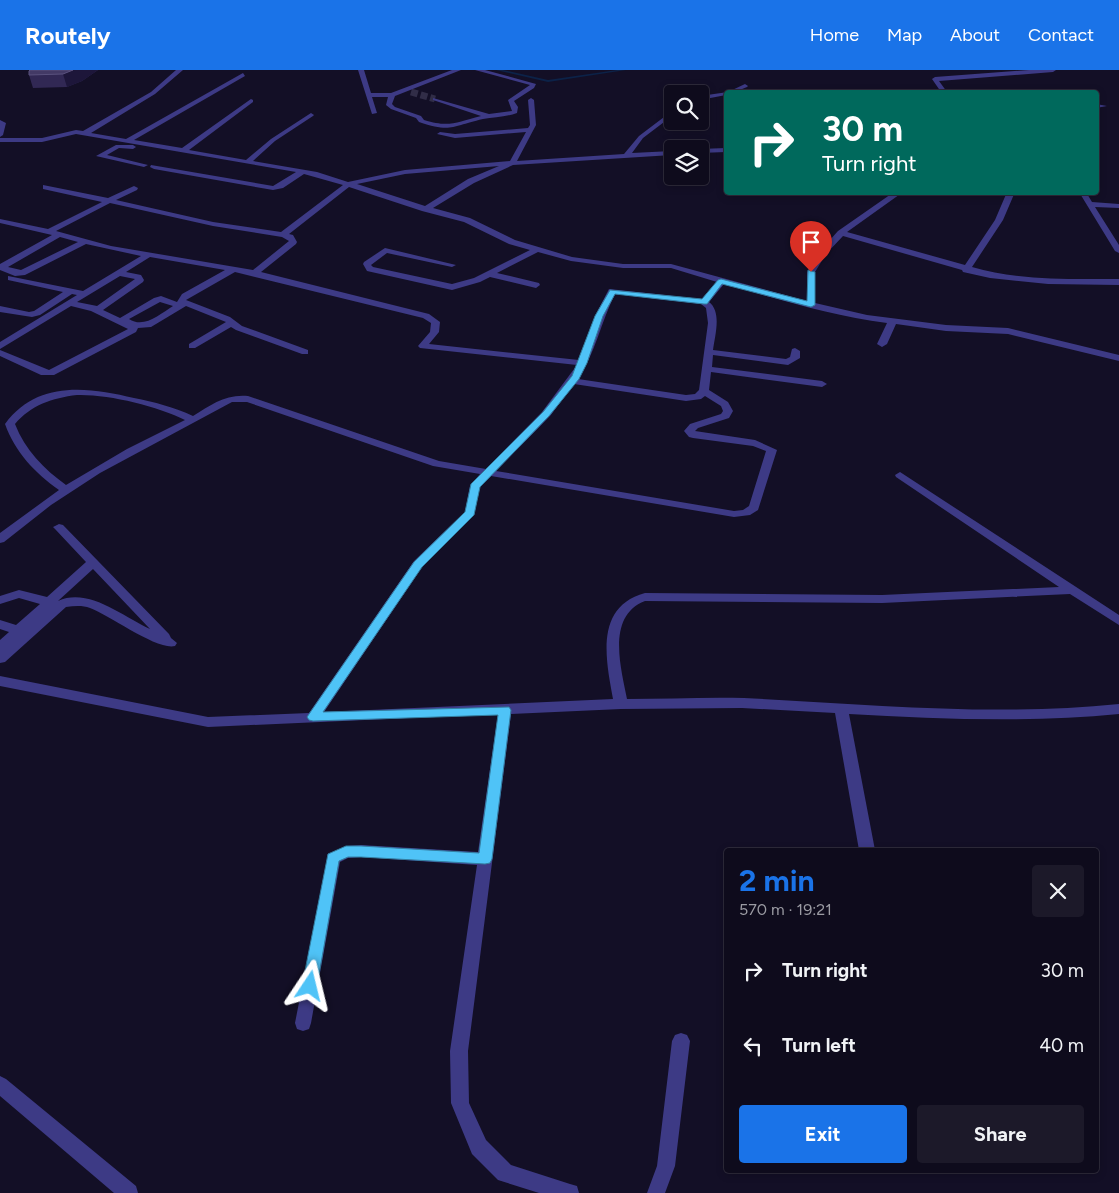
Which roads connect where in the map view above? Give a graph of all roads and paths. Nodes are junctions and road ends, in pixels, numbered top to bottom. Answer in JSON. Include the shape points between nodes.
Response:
{"nodes":[{"id":1,"x":180,"y":70,"type":"edge"},
{"id":2,"x":361,"y":70,"type":"edge"},
{"id":3,"x":458,"y":70,"type":"edge"},
{"id":4,"x":478,"y":70,"type":"edge"},
{"id":5,"x":932,"y":70,"type":"edge"},
{"id":6,"x":1054,"y":70,"type":"edge"},
{"id":7,"x":243,"y":75,"type":"dead end"},
{"id":8,"x":935,"y":80,"type":"junction"},
{"id":9,"x":745,"y":86,"type":"dead end"},
{"id":10,"x":736,"y":90,"type":"edge"},
{"id":11,"x":942,"y":90,"type":"edge"},
{"id":12,"x":724,"y":93,"type":"edge"},
{"id":13,"x":368,"y":95,"type":"junction"},
{"id":14,"x":392,"y":95,"type":"junction"},
{"id":15,"x":709,"y":96,"type":"edge"},
{"id":16,"x":435,"y":99,"type":"tunnel mouth"},
{"id":17,"x":531,"y":100,"type":"dead end"},
{"id":18,"x":251,"y":101,"type":"dead end"},
{"id":19,"x":374,"y":113,"type":"dead end"},
{"id":20,"x":311,"y":115,"type":"dead end"},
{"id":21,"x":488,"y":116,"type":"junction"},
{"id":22,"x":664,"y":119,"type":"edge"},
{"id":23,"x":0,"y":122,"type":"edge"},
{"id":24,"x":530,"y":130,"type":"junction"},
{"id":25,"x":433,"y":133,"type":"dead end"},
{"id":26,"x":85,"y":134,"type":"junction"},
{"id":27,"x":0,"y":135,"type":"edge"},
{"id":28,"x":0,"y":140,"type":"edge"},
{"id":29,"x":129,"y":140,"type":"junction"},
{"id":30,"x":178,"y":150,"type":"junction"},
{"id":31,"x":724,"y":150,"type":"edge"},
{"id":32,"x":709,"y":151,"type":"edge"},
{"id":33,"x":664,"y":153,"type":"edge"},
{"id":34,"x":627,"y":155,"type":"junction"},
{"id":35,"x":249,"y":161,"type":"junction"},
{"id":36,"x":512,"y":162,"type":"junction"},
{"id":37,"x":144,"y":166,"type":"dead end"},
{"id":38,"x":154,"y":167,"type":"dead end"},
{"id":39,"x":303,"y":171,"type":"junction"},
{"id":40,"x":348,"y":184,"type":"junction"},
{"id":41,"x":46,"y":187,"type":"dead end"},
{"id":42,"x":134,"y":188,"type":"dead end"},
{"id":43,"x":896,"y":195,"type":"edge"},
{"id":44,"x":1010,"y":195,"type":"edge"},
{"id":45,"x":1084,"y":195,"type":"edge"},
{"id":46,"x":109,"y":202,"type":"junction"},
{"id":47,"x":1090,"y":204,"type":"junction"},
{"id":48,"x":1119,"y":206,"type":"edge"},
{"id":49,"x":424,"y":208,"type":"junction"},
{"id":50,"x":0,"y":221,"type":"edge"},
{"id":51,"x":49,"y":232,"type":"junction"},
{"id":52,"x":841,"y":233,"type":"junction"},
{"id":53,"x":58,"y":235,"type":"junction"},
{"id":54,"x":283,"y":235,"type":"junction"},
{"id":55,"x":84,"y":242,"type":"junction"},
{"id":56,"x":537,"y":249,"type":"junction"},
{"id":57,"x":1119,"y":251,"type":"edge"},
{"id":58,"x":149,"y":254,"type":"junction"},
{"id":59,"x":452,"y":264,"type":"dead end"},
{"id":60,"x":234,"y":269,"type":"junction"},
{"id":61,"x":966,"y":270,"type":"junction"},
{"id":62,"x":118,"y":273,"type":"junction"},
{"id":63,"x":256,"y":273,"type":"junction"},
{"id":64,"x":489,"y":274,"type":"junction"},
{"id":65,"x":0,"y":275,"type":"edge"},
{"id":66,"x":721,"y":282,"type":"junction"},
{"id":67,"x":1119,"y":282,"type":"edge"},
{"id":68,"x":189,"y":283,"type":"dead end"},
{"id":69,"x":536,"y":285,"type":"dead end"},
{"id":70,"x":70,"y":291,"type":"junction"},
{"id":71,"x":84,"y":294,"type":"junction"},
{"id":72,"x":183,"y":302,"type":"junction"},
{"id":73,"x":704,"y":302,"type":"junction"},
{"id":74,"x":68,"y":303,"type":"junction"},
{"id":75,"x":811,"y":305,"type":"junction"},
{"id":76,"x":0,"y":309,"type":"edge"},
{"id":77,"x":94,"y":309,"type":"junction"},
{"id":78,"x":893,"y":321,"type":"junction"},
{"id":79,"x":231,"y":323,"type":"junction"},
{"id":80,"x":882,"y":344,"type":"dead end"},
{"id":81,"x":0,"y":346,"type":"edge"},
{"id":82,"x":192,"y":346,"type":"dead end"},
{"id":83,"x":795,"y":351,"type":"dead end"},
{"id":84,"x":305,"y":352,"type":"dead end"},
{"id":85,"x":709,"y":352,"type":"junction"},
{"id":86,"x":0,"y":353,"type":"edge"},
{"id":87,"x":1119,"y":358,"type":"edge"},
{"id":88,"x":583,"y":363,"type":"junction"},
{"id":89,"x":707,"y":369,"type":"junction"},
{"id":90,"x":573,"y":380,"type":"junction"},
{"id":91,"x":822,"y":384,"type":"dead end"},
{"id":92,"x":704,"y":391,"type":"junction"},
{"id":93,"x":193,"y":420,"type":"junction"},
{"id":94,"x":487,"y":474,"type":"junction"},
{"id":95,"x":900,"y":475,"type":"dead end"},
{"id":96,"x":65,"y":489,"type":"junction"},
{"id":97,"x":59,"y":527,"type":"dead end"},
{"id":98,"x":0,"y":539,"type":"edge"},
{"id":99,"x":93,"y":562,"type":"junction"},
{"id":100,"x":1074,"y":590,"type":"junction"},
{"id":101,"x":0,"y":600,"type":"edge"},
{"id":102,"x":50,"y":602,"type":"junction"},
{"id":103,"x":41,"y":615,"type":"junction"},
{"id":104,"x":1119,"y":621,"type":"edge"},
{"id":105,"x":6,"y":628,"type":"edge"},
{"id":106,"x":0,"y":647,"type":"edge"},
{"id":107,"x":0,"y":659,"type":"edge"},
{"id":108,"x":0,"y":681,"type":"edge"},
{"id":109,"x":621,"y":704,"type":"junction"},
{"id":110,"x":841,"y":709,"type":"junction"},
{"id":111,"x":1119,"y":709,"type":"edge"},
{"id":112,"x":505,"y":710,"type":"junction"},
{"id":113,"x":313,"y":717,"type":"junction"},
{"id":114,"x":867,"y":848,"type":"edge"},
{"id":115,"x":485,"y":859,"type":"junction"},
{"id":116,"x":303,"y":1023,"type":"dead end"},
{"id":117,"x":681,"y":1041,"type":"dead end"},
{"id":118,"x":0,"y":1085,"type":"edge"},
{"id":119,"x":129,"y":1193,"type":"edge"},
{"id":120,"x":570,"y":1193,"type":"edge"},
{"id":121,"x":656,"y":1193,"type":"edge"}],
"edges":[{"from":1,"to":26,"type":"street","via":[[152,92]]},
{"from":2,"to":13,"type":"street"},
{"from":3,"to":14,"type":"street"},
{"from":4,"to":21,"type":"street","via":[[533,84],[510,101],[515,112]]},
{"from":5,"to":8,"type":"street"},
{"from":6,"to":8,"type":"street"},
{"from":7,"to":29,"type":"street"},
{"from":8,"to":11,"type":"street"},
{"from":9,"to":10,"type":"street"},
{"from":12,"to":15,"type":"street"},
{"from":13,"to":14,"type":"street"},
{"from":13,"to":19,"type":"street"},
{"from":14,"to":21,"type":"street","via":[[389,106],[439,127],[458,126]]},
{"from":16,"to":21,"type":"street"},
{"from":17,"to":24,"type":"street","via":[[534,125]]},
{"from":18,"to":30,"type":"street"},
{"from":20,"to":35,"type":"street","via":[[273,140]]},
{"from":22,"to":34,"type":"street","via":[[641,137]]},
{"from":23,"to":27,"type":"street","via":[[3,123]]},
{"from":24,"to":25,"type":"street","via":[[455,136]]},
{"from":24,"to":36,"type":"street"},
{"from":26,"to":28,"type":"street","via":[[76,132],[42,140]]},
{"from":26,"to":29,"type":"street"},
{"from":29,"to":30,"type":"street"},
{"from":30,"to":35,"type":"street"},
{"from":30,"to":37,"type":"street","via":[[164,153],[122,146],[100,155]]},
{"from":31,"to":32,"type":"street"},
{"from":33,"to":34,"type":"street"},
{"from":34,"to":36,"type":"street"},
{"from":35,"to":39,"type":"street"},
{"from":36,"to":40,"type":"street","via":[[405,172]]},
{"from":36,"to":49,"type":"street"},
{"from":38,"to":39,"type":"street","via":[[273,188]]},
{"from":39,"to":40,"type":"street"},
{"from":40,"to":49,"type":"street"},
{"from":40,"to":54,"type":"street"},
{"from":41,"to":46,"type":"street"},
{"from":42,"to":46,"type":"street"},
{"from":43,"to":52,"type":"street"},
{"from":44,"to":61,"type":"street","via":[[999,220]]},
{"from":45,"to":47,"type":"street"},
{"from":46,"to":51,"type":"street"},
{"from":46,"to":54,"type":"street"},
{"from":47,"to":48,"type":"street"},
{"from":47,"to":57,"type":"street"},
{"from":49,"to":56,"type":"street","via":[[467,220],[512,242]]},
{"from":50,"to":51,"type":"street"},
{"from":51,"to":53,"type":"street"},
{"from":52,"to":61,"type":"street"},
{"from":52,"to":75,"type":"street","via":[[811,272]]},
{"from":53,"to":55,"type":"street"},
{"from":53,"to":55,"type":"street","via":[[1,267],[22,273]]},
{"from":54,"to":63,"type":"street","via":[[293,242]]},
{"from":55,"to":58,"type":"street"},
{"from":56,"to":64,"type":"street"},
{"from":56,"to":66,"type":"street","via":[[571,259],[623,266],[671,266]]},
{"from":58,"to":60,"type":"street"},
{"from":58,"to":62,"type":"street"},
{"from":59,"to":64,"type":"street","via":[[385,250],[367,264],[370,269],[452,287]]},
{"from":60,"to":63,"type":"street"},
{"from":60,"to":72,"type":"street"},
{"from":61,"to":67,"type":"street","via":[[1012,278]]},
{"from":62,"to":71,"type":"street"},
{"from":62,"to":77,"type":"street","via":[[140,280]]},
{"from":63,"to":88,"type":"street","via":[[426,316],[436,322],[434,332],[423,346]]},
{"from":64,"to":69,"type":"street"},
{"from":65,"to":70,"type":"street"},
{"from":66,"to":73,"type":"street"},
{"from":66,"to":75,"type":"street"},
{"from":68,"to":72,"type":"street","via":[[175,294]]},
{"from":70,"to":71,"type":"street"},
{"from":70,"to":76,"type":"street","via":[[30,315]]},
{"from":71,"to":74,"type":"street"},
{"from":72,"to":72,"type":"street","via":[[144,326],[124,318],[157,300]]},
{"from":72,"to":79,"type":"street"},
{"from":73,"to":85,"type":"street","via":[[710,307],[712,323]]},
{"from":73,"to":88,"type":"street","via":[[612,291],[599,316]]},
{"from":74,"to":77,"type":"street"},
{"from":74,"to":81,"type":"street"},
{"from":75,"to":78,"type":"street"},
{"from":77,"to":86,"type":"street","via":[[133,330],[51,374]]},
{"from":78,"to":80,"type":"street"},
{"from":78,"to":87,"type":"street","via":[[1008,332]]},
{"from":79,"to":82,"type":"street"},
{"from":79,"to":84,"type":"street"},
{"from":83,"to":85,"type":"street","via":[[794,358],[788,362]]},
{"from":85,"to":89,"type":"street"},
{"from":88,"to":90,"type":"street"},
{"from":89,"to":91,"type":"street"},
{"from":89,"to":92,"type":"street"},
{"from":90,"to":92,"type":"street","via":[[686,398],[698,397]]},
{"from":90,"to":94,"type":"street","via":[[546,414]]},
{"from":92,"to":94,"type":"street","via":[[725,404],[728,411],[725,416],[694,426],[689,431],[693,435],[755,443],[772,450],[754,508],[746,513],[734,514]]},
{"from":93,"to":94,"type":"street","via":[[234,396],[437,464]]},
{"from":93,"to":96,"type":"street"},
{"from":93,"to":96,"type":"street","via":[[177,411],[100,393],[70,392],[29,406],[10,424],[14,436],[48,477]]},
{"from":94,"to":113,"type":"street","via":[[475,486],[470,513],[418,564]]},
{"from":95,"to":100,"type":"street"},
{"from":96,"to":98,"type":"street"},
{"from":97,"to":99,"type":"street"},
{"from":99,"to":102,"type":"street"},
{"from":99,"to":103,"type":"street","via":[[171,643],[92,604],[63,603]]},
{"from":100,"to":104,"type":"street"},
{"from":100,"to":109,"type":"street","via":[[882,599],[646,597],[631,602],[615,625],[613,659]]},
{"from":101,"to":102,"type":"street","via":[[18,594]]},
{"from":102,"to":103,"type":"street"},
{"from":103,"to":105,"type":"street"},
{"from":103,"to":107,"type":"street"},
{"from":105,"to":106,"type":"street"},
{"from":108,"to":113,"type":"street","via":[[208,722]]},
{"from":109,"to":110,"type":"street","via":[[742,703]]},
{"from":109,"to":112,"type":"street"},
{"from":110,"to":111,"type":"street","via":[[1002,714],[1070,714]]},
{"from":110,"to":114,"type":"street"},
{"from":112,"to":113,"type":"street"},
{"from":112,"to":115,"type":"street"},
{"from":115,"to":116,"type":"street","via":[[361,851],[346,852],[333,858]]},
{"from":115,"to":120,"type":"street","via":[[459,1051],[460,1103],[479,1147],[505,1173]]},
{"from":117,"to":121,"type":"street","via":[[666,1166]]},
{"from":118,"to":119,"type":"street"}]}
